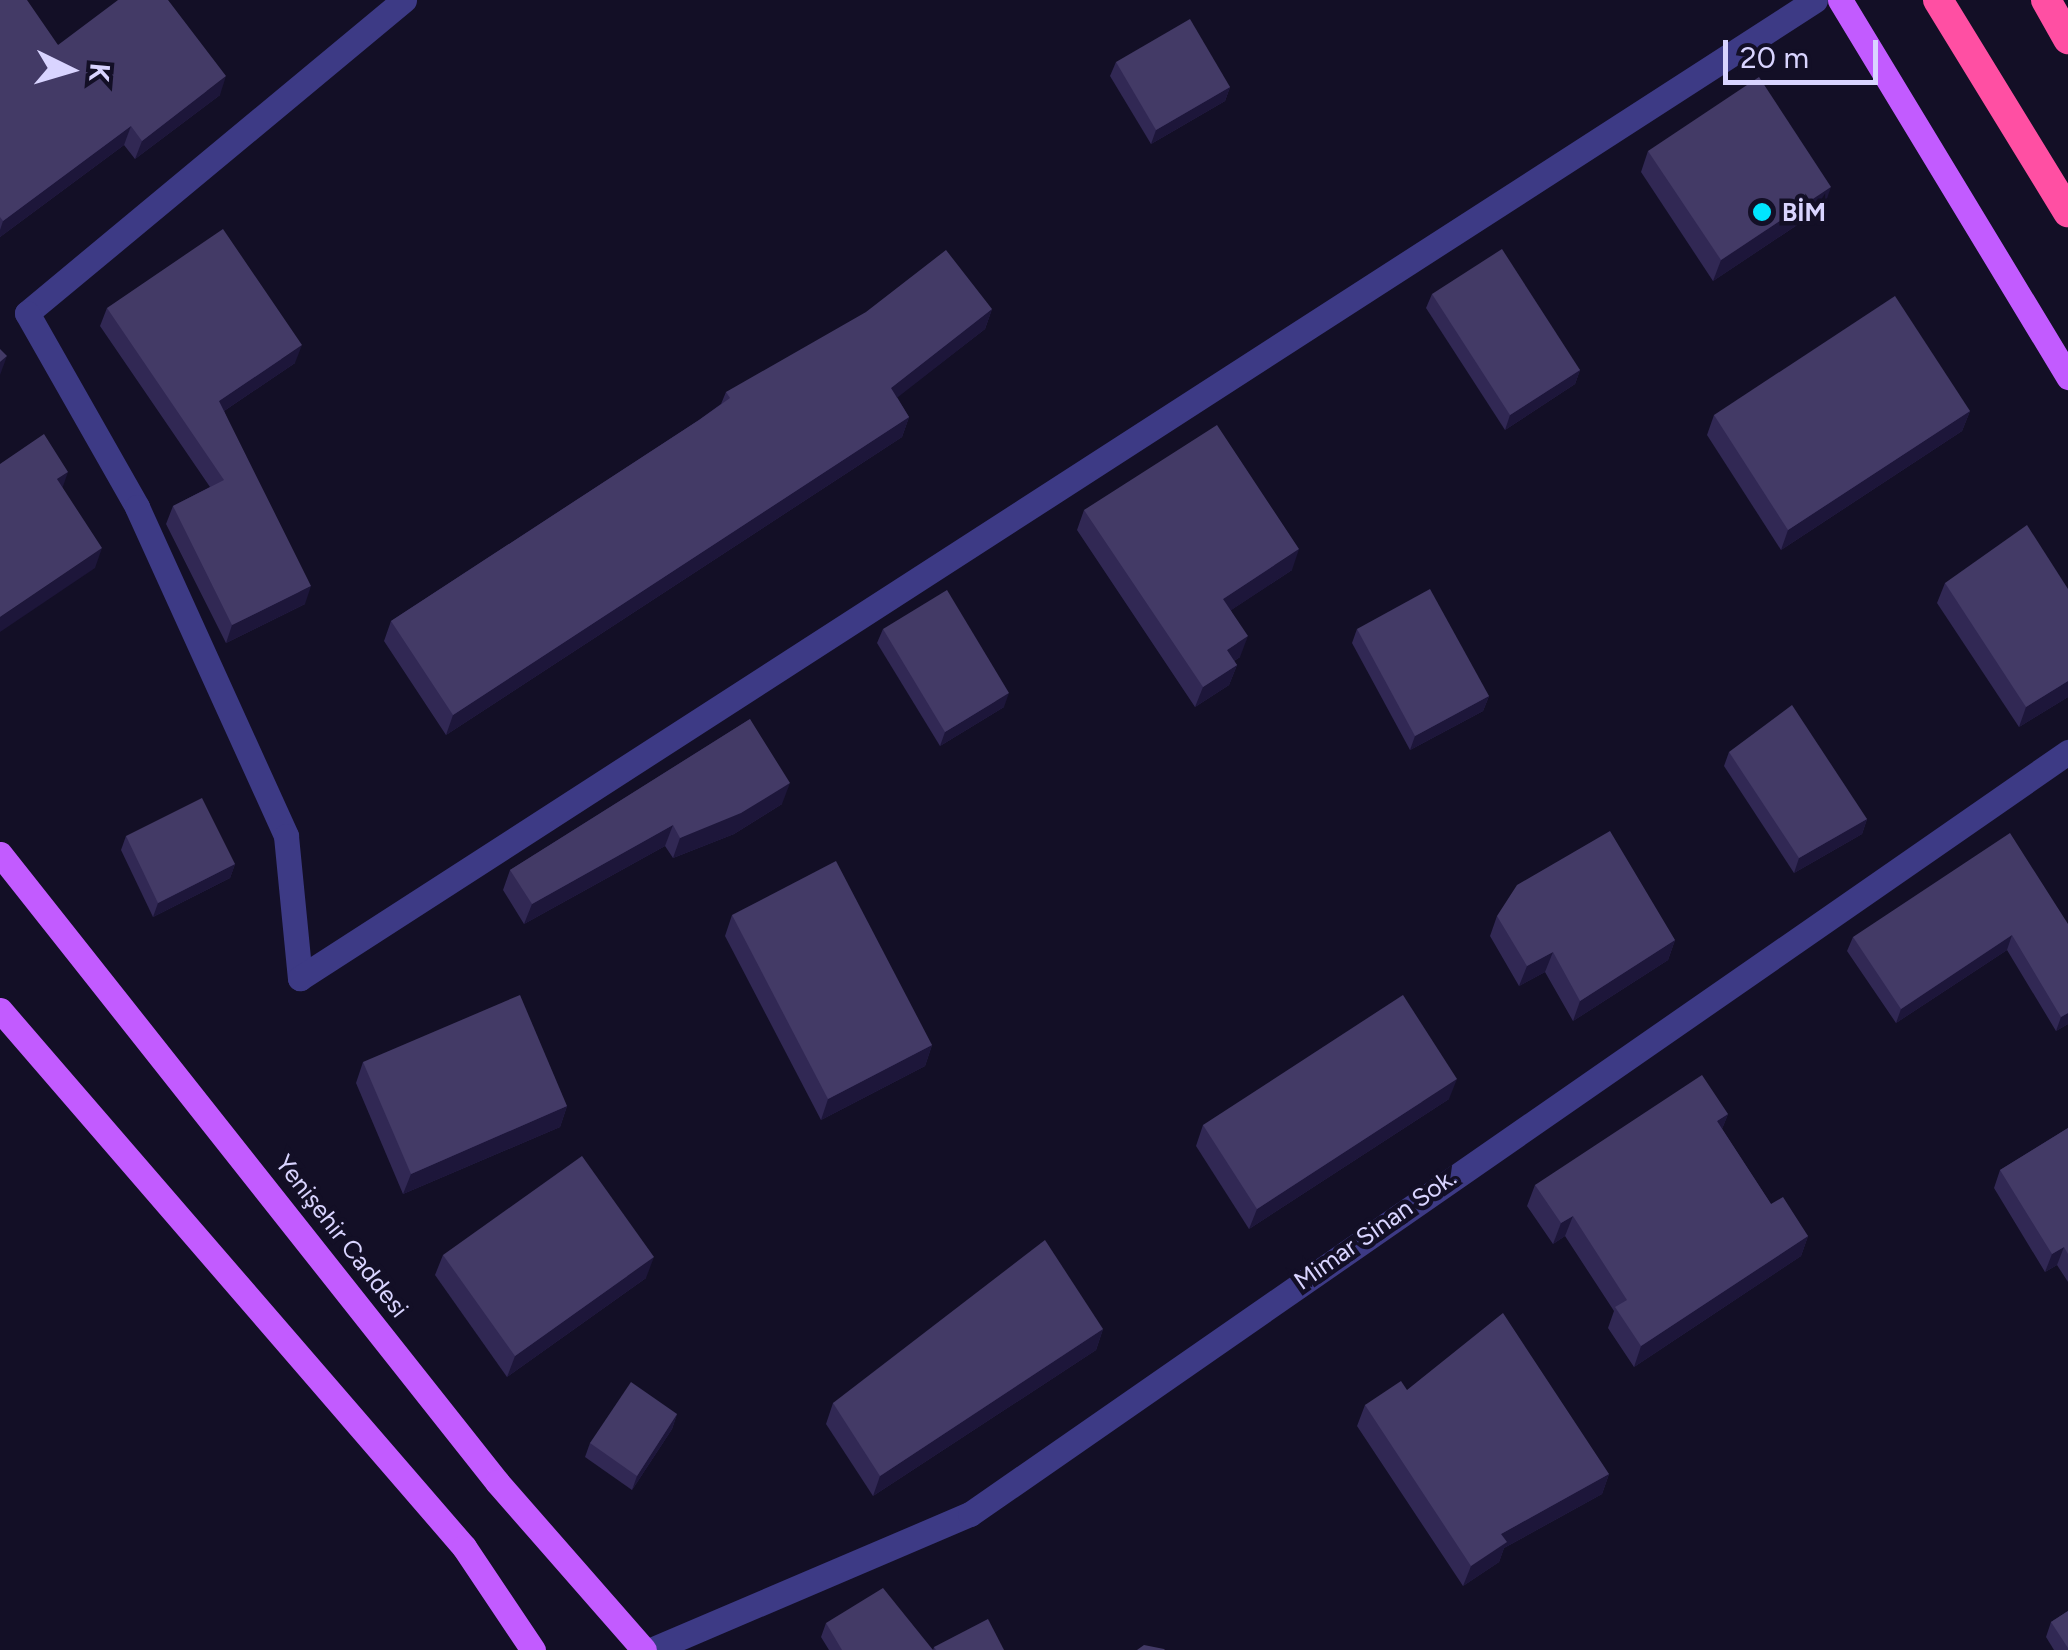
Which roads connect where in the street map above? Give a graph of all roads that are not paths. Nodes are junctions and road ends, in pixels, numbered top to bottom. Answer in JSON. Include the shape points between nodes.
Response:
{"nodes":[{"id":1,"x":404,"y":0,"type":"edge"},
{"id":2,"x":1814,"y":0,"type":"edge"},
{"id":3,"x":1840,"y":0,"type":"edge"},
{"id":4,"x":1938,"y":0,"type":"edge"},
{"id":5,"x":2046,"y":0,"type":"edge"},
{"id":6,"x":2068,"y":38,"type":"edge"},
{"id":7,"x":2068,"y":212,"type":"edge"},
{"id":8,"x":2068,"y":377,"type":"edge"},
{"id":9,"x":2068,"y":752,"type":"edge"},
{"id":10,"x":0,"y":854,"type":"edge"},
{"id":11,"x":0,"y":1010,"type":"edge"},
{"id":12,"x":533,"y":1650,"type":"edge"},
{"id":13,"x":648,"y":1650,"type":"edge"}],
"edges":[{"from":1,"to":2,"type":"street","via":[[27,313],[136,507],[286,836],[300,978]]},
{"from":3,"to":8,"type":"main road"},
{"from":4,"to":7,"type":"highway"},
{"from":5,"to":6,"type":"highway"},
{"from":9,"to":13,"type":"street","name":"Mimar Sinan Sok.","via":[[970,1514]]},
{"from":10,"to":13,"type":"main road","name":"Yenişehir Caddesi","via":[[497,1482]]},
{"from":11,"to":12,"type":"main road","via":[[464,1547]]}]}
